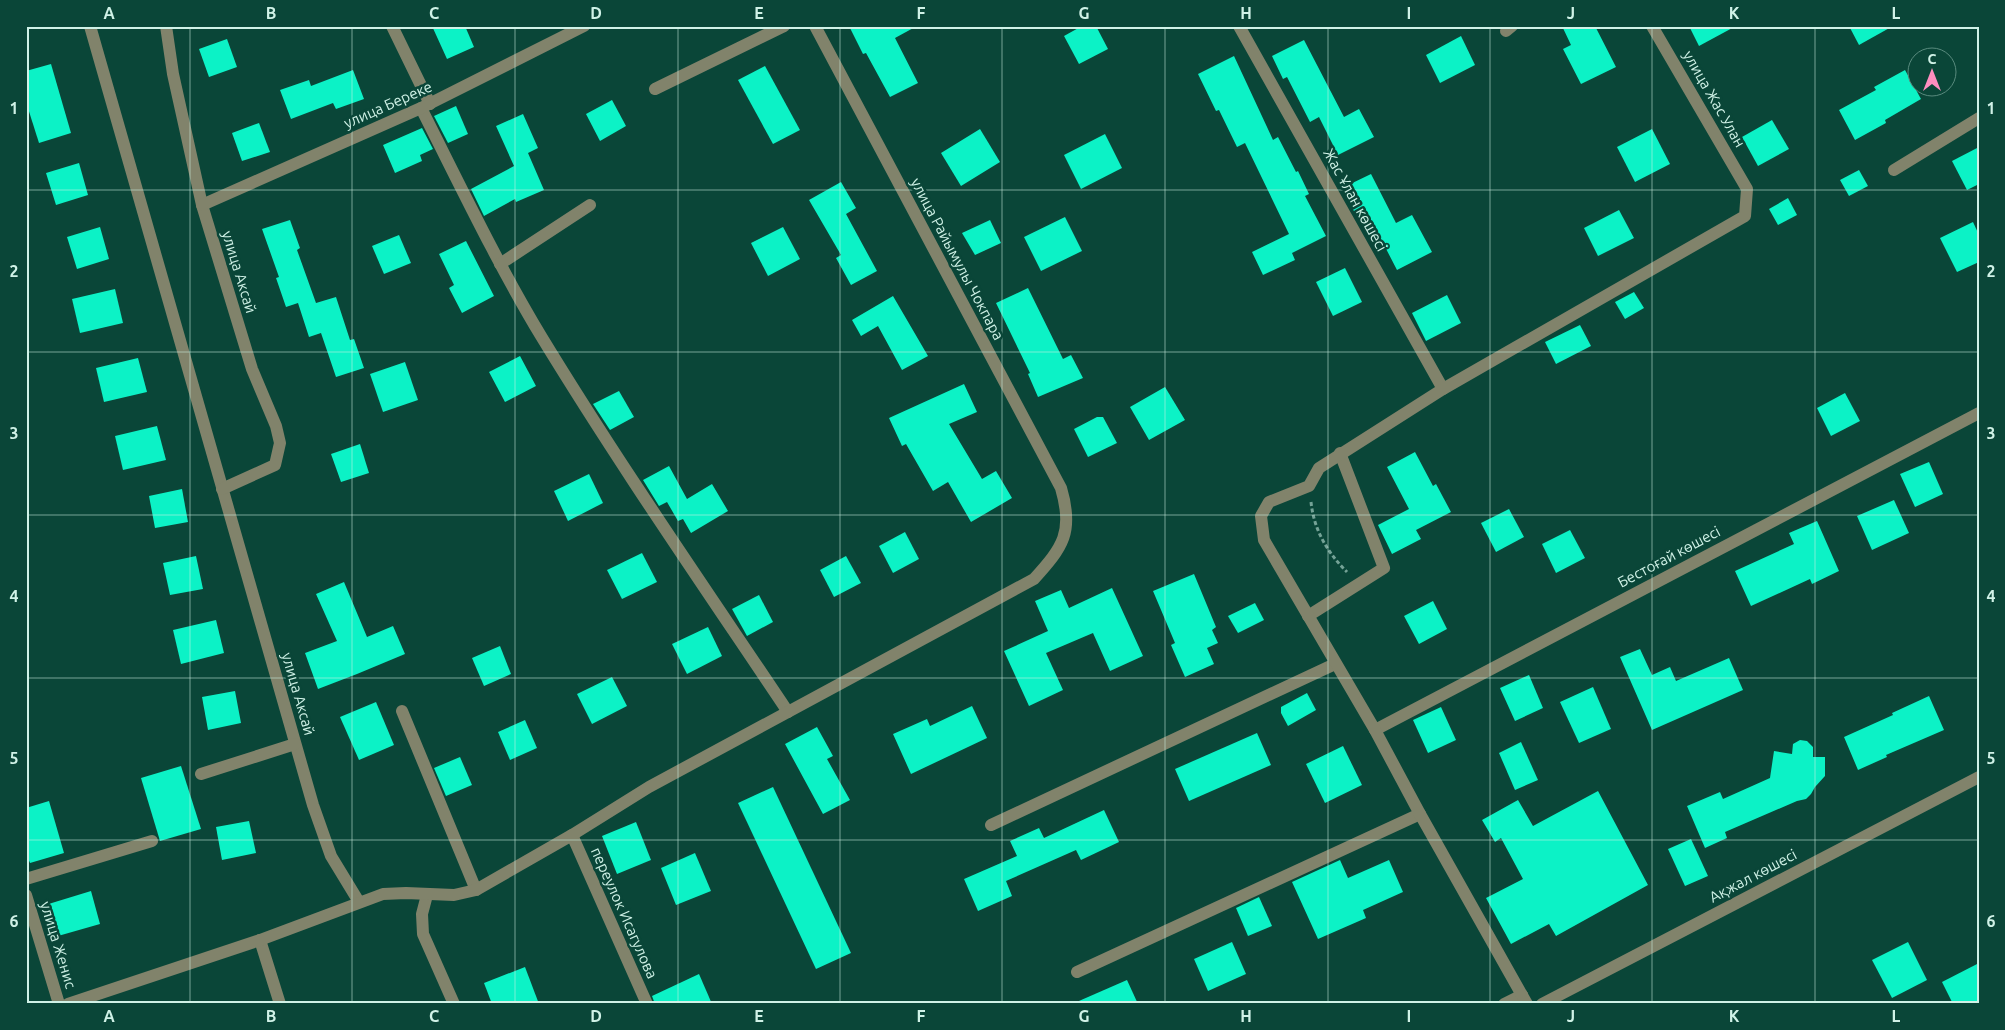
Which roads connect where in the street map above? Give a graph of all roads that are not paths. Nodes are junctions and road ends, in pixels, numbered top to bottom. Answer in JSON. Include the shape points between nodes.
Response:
{"nodes":[{"id":1,"x":90,"y":26,"type":"edge"},
{"id":2,"x":166,"y":26,"type":"edge"},
{"id":3,"x":392,"y":26,"type":"edge"},
{"id":4,"x":584,"y":26,"type":"edge"},
{"id":5,"x":784,"y":26,"type":"edge"},
{"id":6,"x":815,"y":26,"type":"edge"},
{"id":7,"x":1239,"y":26,"type":"edge"},
{"id":8,"x":1652,"y":26,"type":"edge"},
{"id":9,"x":655,"y":89,"type":"dead end"},
{"id":10,"x":426,"y":106,"type":"junction"},
{"id":11,"x":1979,"y":118,"type":"edge"},
{"id":12,"x":1894,"y":170,"type":"dead end"},
{"id":13,"x":202,"y":205,"type":"junction"},
{"id":14,"x":590,"y":205,"type":"dead end"},
{"id":15,"x":500,"y":264,"type":"junction"},
{"id":16,"x":1443,"y":389,"type":"junction"},
{"id":17,"x":1979,"y":414,"type":"edge"},
{"id":18,"x":1340,"y":454,"type":"junction"},
{"id":19,"x":222,"y":489,"type":"junction"},
{"id":20,"x":1308,"y":616,"type":"junction"},
{"id":21,"x":1335,"y":664,"type":"junction"},
{"id":22,"x":402,"y":711,"type":"dead end"},
{"id":23,"x":788,"y":712,"type":"junction"},
{"id":24,"x":1375,"y":730,"type":"junction"},
{"id":25,"x":295,"y":744,"type":"junction"},
{"id":26,"x":201,"y":774,"type":"dead end"},
{"id":27,"x":1979,"y":777,"type":"edge"},
{"id":28,"x":1420,"y":814,"type":"junction"},
{"id":29,"x":990,"y":825,"type":"dead end"},
{"id":30,"x":572,"y":836,"type":"junction"},
{"id":31,"x":152,"y":841,"type":"dead end"},
{"id":32,"x":26,"y":879,"type":"edge"},
{"id":33,"x":476,"y":890,"type":"junction"},
{"id":34,"x":26,"y":895,"type":"edge"},
{"id":35,"x":427,"y":895,"type":"junction"},
{"id":36,"x":358,"y":902,"type":"junction"},
{"id":37,"x":260,"y":940,"type":"junction"},
{"id":38,"x":1077,"y":972,"type":"dead end"},
{"id":39,"x":1524,"y":1000,"type":"edge"},
{"id":40,"x":59,"y":1004,"type":"edge"},
{"id":41,"x":68,"y":1004,"type":"edge"},
{"id":42,"x":280,"y":1004,"type":"edge"},
{"id":43,"x":454,"y":1004,"type":"edge"},
{"id":44,"x":647,"y":1004,"type":"edge"},
{"id":45,"x":1504,"y":1004,"type":"edge"},
{"id":46,"x":1542,"y":1004,"type":"edge"}],
"edges":[{"from":1,"to":19,"type":"street","name":"улица Аксай"},
{"from":2,"to":13,"type":"street","name":"улица Аксай"},
{"from":3,"to":10,"type":"street"},
{"from":4,"to":10,"type":"street","name":"улица Береке"},
{"from":5,"to":9,"type":"street"},
{"from":6,"to":23,"type":"street","name":"улица Райымулы Чокпара","via":[[1060,488],[1067,509],[1064,536],[1055,555],[1034,579]]},
{"from":7,"to":16,"type":"street","name":"Жас Ұлан көшесі"},
{"from":8,"to":16,"type":"street","name":"улица Жас Улан","via":[[1747,189],[1745,216]]},
{"from":10,"to":13,"type":"street","name":"улица Береке"},
{"from":10,"to":15,"type":"street"},
{"from":11,"to":12,"type":"street"},
{"from":13,"to":19,"type":"street","name":"улица Аксай","via":[[252,370],[280,443],[275,465]]},
{"from":14,"to":15,"type":"street"},
{"from":15,"to":23,"type":"street","via":[[610,445]]},
{"from":16,"to":18,"type":"street"},
{"from":17,"to":24,"type":"street","name":"Бестоғай көшесі"},
{"from":18,"to":20,"type":"street","via":[[1384,568]]},
{"from":18,"to":20,"type":"street","via":[[1319,468],[1309,486],[1269,502],[1261,516],[1264,540]]},
{"from":19,"to":25,"type":"street","name":"улица Аксай"},
{"from":20,"to":21,"type":"street"},
{"from":21,"to":24,"type":"street"},
{"from":21,"to":29,"type":"street"},
{"from":22,"to":33,"type":"street"},
{"from":23,"to":30,"type":"street","via":[[649,787]]},
{"from":24,"to":28,"type":"street"},
{"from":25,"to":26,"type":"street"},
{"from":25,"to":36,"type":"street","name":"улица Аксай","via":[[331,856]]},
{"from":27,"to":46,"type":"street","name":"Ақжал көшесі"},
{"from":28,"to":38,"type":"street"},
{"from":28,"to":39,"type":"street"},
{"from":30,"to":33,"type":"street"},
{"from":30,"to":44,"type":"street","name":"переулок Исагулова"},
{"from":31,"to":32,"type":"street"},
{"from":33,"to":35,"type":"street","via":[[454,895]]},
{"from":34,"to":40,"type":"street","name":"улица Женис"},
{"from":35,"to":36,"type":"street","via":[[384,894]]},
{"from":35,"to":43,"type":"street","via":[[422,914],[423,934]]},
{"from":36,"to":37,"type":"street"},
{"from":37,"to":41,"type":"street"},
{"from":37,"to":42,"type":"street"},
{"from":39,"to":45,"type":"street"}]}
